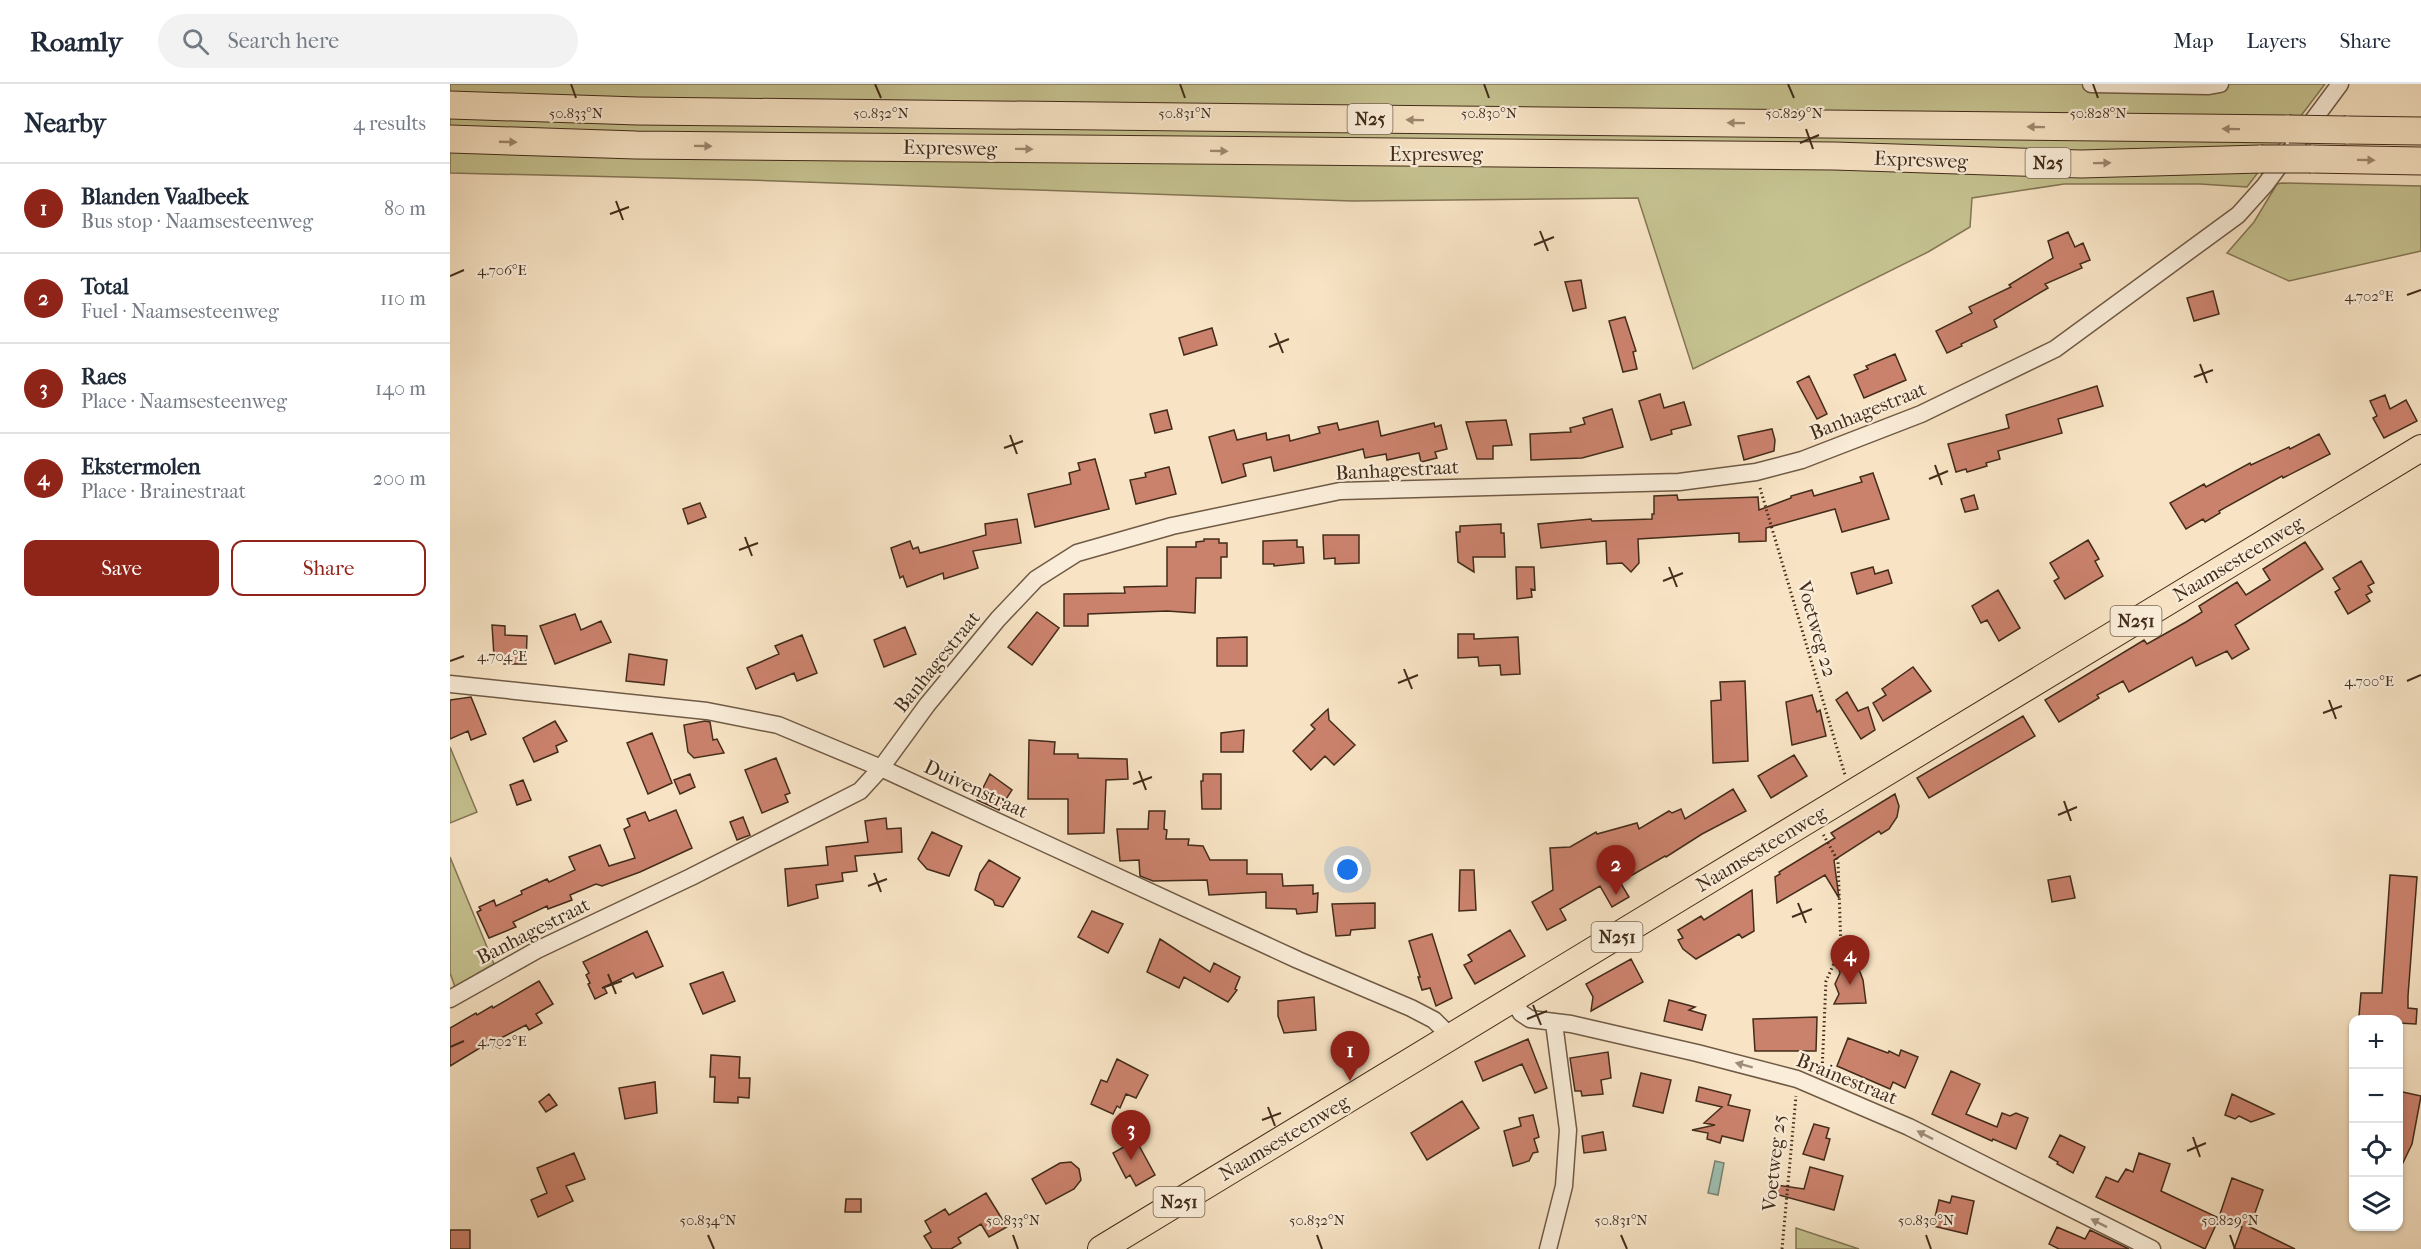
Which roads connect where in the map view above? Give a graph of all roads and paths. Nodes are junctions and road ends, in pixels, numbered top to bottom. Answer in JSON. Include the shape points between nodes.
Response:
{"nodes":[{"id":1,"x":2091,"y":84,"type":"edge"},
{"id":2,"x":2220,"y":84,"type":"edge"},
{"id":3,"x":2340,"y":84,"type":"edge"},
{"id":4,"x":450,"y":105,"type":"edge"},
{"id":5,"x":2421,"y":131,"type":"edge"},
{"id":6,"x":450,"y":139,"type":"edge"},
{"id":7,"x":2421,"y":160,"type":"edge"},
{"id":8,"x":2421,"y":448,"type":"edge"},
{"id":9,"x":1756,"y":472,"type":"junction"},
{"id":10,"x":450,"y":684,"type":"edge"},
{"id":11,"x":881,"y":768,"type":"junction"},
{"id":12,"x":1850,"y":794,"type":"junction"},
{"id":13,"x":1813,"y":818,"type":"junction"},
{"id":14,"x":450,"y":999,"type":"edge"},
{"id":15,"x":1513,"y":1000,"type":"junction"},
{"id":16,"x":1554,"y":1023,"type":"junction"},
{"id":17,"x":1451,"y":1038,"type":"junction"},
{"id":18,"x":1797,"y":1079,"type":"junction"},
{"id":19,"x":1821,"y":1089,"type":"junction"},
{"id":20,"x":1101,"y":1249,"type":"edge"},
{"id":21,"x":1548,"y":1249,"type":"edge"},
{"id":22,"x":1782,"y":1249,"type":"edge"},
{"id":23,"x":2152,"y":1249,"type":"edge"}],
"edges":[{"from":1,"to":2,"type":"street"},
{"from":3,"to":9,"type":"street","name":"Banhagestraat","via":[[2238,215],[2055,349],[1921,414],[1802,460]]},
{"from":5,"to":4,"type":"highway","name":"Expresweg","number":"N25","one_way":true,"bridge":true,"via":[[638,111]]},
{"from":6,"to":7,"type":"highway","name":"Expresweg","number":"N25","one_way":true,"bridge":true,"via":[[671,146],[1834,156],[2080,164]]},
{"from":8,"to":12,"type":"main road","name":"Naamsesteenweg","number":"N251"},
{"from":9,"to":11,"type":"street","name":"Banhagestraat","via":[[1679,482],[1340,491],[1172,526],[1077,553],[1036,579],[1013,603],[927,705]]},
{"from":9,"to":12,"type":"path","name":"Voetweg 22"},
{"from":10,"to":11,"type":"street","name":"Duivenstraat","via":[[717,713],[778,725]]},
{"from":11,"to":14,"type":"street","name":"Banhagestraat","via":[[860,791],[537,950]]},
{"from":11,"to":17,"type":"street","name":"Duivenstraat","via":[[1411,1008],[1434,1020]]},
{"from":12,"to":13,"type":"main road","name":"Naamsesteenweg","number":"N251"},
{"from":13,"to":15,"type":"main road","name":"Naamsesteenweg","number":"N251"},
{"from":13,"to":19,"type":"path","via":[[1834,852],[1839,876],[1841,948],[1826,981]]},
{"from":15,"to":16,"type":"street","name":"Brainestraat","via":[[1525,1017]]},
{"from":15,"to":17,"type":"main road","name":"Naamsesteenweg","number":"N251"},
{"from":18,"to":16,"type":"street","name":"Brainestraat","one_way":true},
{"from":16,"to":21,"type":"street","via":[[1568,1130],[1564,1186]]},
{"from":17,"to":20,"type":"main road","name":"Naamsesteenweg","number":"N251"},
{"from":18,"to":19,"type":"street","name":"Brainestraat"},
{"from":18,"to":22,"type":"path","name":"Voetweg 25"},
{"from":23,"to":19,"type":"street","name":"Brainestraat","one_way":true,"via":[[1910,1127]]}]}
